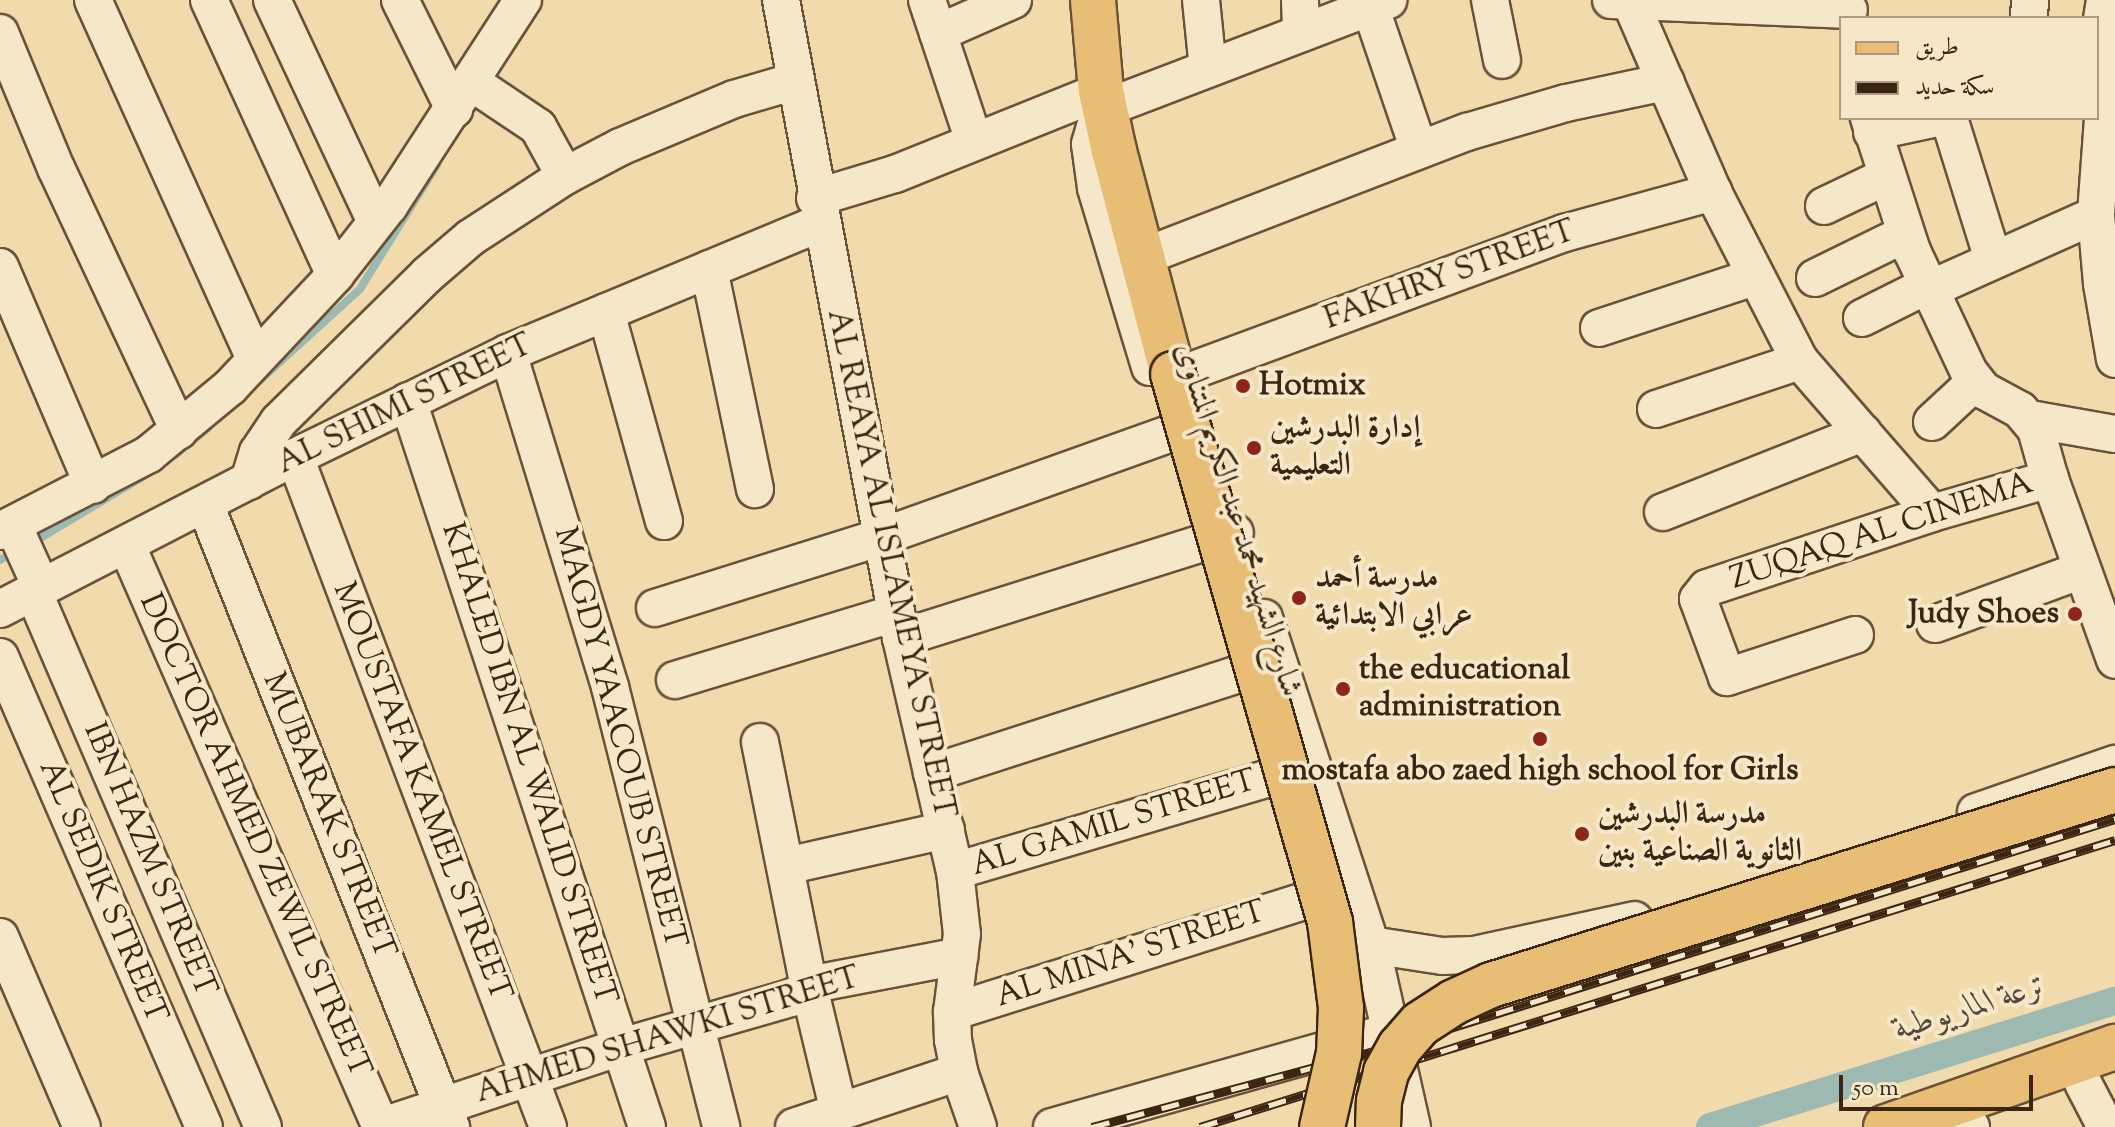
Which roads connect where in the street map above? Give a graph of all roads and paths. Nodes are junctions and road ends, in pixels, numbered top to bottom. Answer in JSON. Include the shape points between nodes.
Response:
{"nodes":[{"id":1,"x":93,"y":0,"type":"edge"},
{"id":2,"x":209,"y":0,"type":"edge"},
{"id":3,"x":272,"y":0,"type":"edge"},
{"id":4,"x":400,"y":0,"type":"edge"},
{"id":5,"x":523,"y":0,"type":"edge"},
{"id":6,"x":781,"y":0,"type":"edge"},
{"id":7,"x":1013,"y":0,"type":"edge"},
{"id":8,"x":1093,"y":0,"type":"edge"},
{"id":9,"x":1113,"y":0,"type":"edge"},
{"id":10,"x":1201,"y":0,"type":"edge"},
{"id":11,"x":1490,"y":0,"type":"edge"},
{"id":12,"x":2105,"y":0,"type":"edge"},
{"id":13,"x":1669,"y":1,"type":"edge"},
{"id":14,"x":1621,"y":2,"type":"edge"},
{"id":15,"x":1379,"y":3,"type":"edge"},
{"id":16,"x":1849,"y":9,"type":"edge"},
{"id":17,"x":933,"y":17,"type":"edge"},
{"id":18,"x":1301,"y":17,"type":"edge"},
{"id":19,"x":0,"y":33,"type":"edge"},
{"id":20,"x":2109,"y":39,"type":"edge"},
{"id":21,"x":1502,"y":60,"type":"dead end"},
{"id":22,"x":1208,"y":69,"type":"junction"},
{"id":23,"x":795,"y":81,"type":"junction"},
{"id":24,"x":1666,"y":82,"type":"junction"},
{"id":25,"x":462,"y":95,"type":"junction"},
{"id":26,"x":1110,"y":97,"type":"junction"},
{"id":27,"x":2109,"y":106,"type":"edge"},
{"id":28,"x":1918,"y":120,"type":"edge"},
{"id":29,"x":1950,"y":120,"type":"edge"},
{"id":30,"x":1870,"y":125,"type":"edge"},
{"id":31,"x":974,"y":141,"type":"junction"},
{"id":32,"x":1419,"y":150,"type":"junction"},
{"id":33,"x":565,"y":176,"type":"junction"},
{"id":34,"x":1885,"y":177,"type":"junction"},
{"id":35,"x":1713,"y":192,"type":"junction"},
{"id":36,"x":1824,"y":206,"type":"dead end"},
{"id":37,"x":818,"y":211,"type":"junction"},
{"id":38,"x":2096,"y":215,"type":"junction"},
{"id":39,"x":376,"y":222,"type":"junction"},
{"id":40,"x":1905,"y":234,"type":"junction"},
{"id":41,"x":1158,"y":251,"type":"junction"},
{"id":42,"x":1993,"y":259,"type":"junction"},
{"id":43,"x":0,"y":267,"type":"edge"},
{"id":44,"x":709,"y":269,"type":"junction"},
{"id":45,"x":335,"y":275,"type":"junction"},
{"id":46,"x":1754,"y":277,"type":"junction"},
{"id":47,"x":1815,"y":278,"type":"dead end"},
{"id":48,"x":2109,"y":283,"type":"edge"},
{"id":49,"x":1927,"y":288,"type":"junction"},
{"id":50,"x":606,"y":312,"type":"junction"},
{"id":51,"x":1862,"y":318,"type":"dead end"},
{"id":52,"x":1599,"y":328,"type":"dead end"},
{"id":53,"x":2114,"y":347,"type":"edge"},
{"id":54,"x":508,"y":353,"type":"junction"},
{"id":55,"x":255,"y":359,"type":"junction"},
{"id":56,"x":1800,"y":361,"type":"junction"},
{"id":57,"x":1182,"y":373,"type":"junction"},
{"id":58,"x":1975,"y":382,"type":"junction"},
{"id":59,"x":408,"y":401,"type":"junction"},
{"id":60,"x":1656,"y":409,"type":"dead end"},
{"id":61,"x":2030,"y":419,"type":"junction"},
{"id":62,"x":1932,"y":422,"type":"dead end"},
{"id":63,"x":179,"y":431,"type":"junction"},
{"id":64,"x":1171,"y":433,"type":"junction"},
{"id":65,"x":1863,"y":433,"type":"junction"},
{"id":66,"x":2115,"y":434,"type":"edge"},
{"id":67,"x":295,"y":457,"type":"junction"},
{"id":68,"x":2050,"y":479,"type":"junction"},
{"id":69,"x":249,"y":481,"type":"junction"},
{"id":70,"x":93,"y":485,"type":"junction"},
{"id":71,"x":755,"y":489,"type":"dead end"},
{"id":72,"x":205,"y":504,"type":"junction"},
{"id":73,"x":1663,"y":512,"type":"dead end"},
{"id":74,"x":1932,"y":513,"type":"junction"},
{"id":75,"x":664,"y":521,"type":"dead end"},
{"id":76,"x":6,"y":528,"type":"edge"},
{"id":77,"x":881,"y":537,"type":"junction"},
{"id":78,"x":1219,"y":538,"type":"junction"},
{"id":79,"x":127,"y":546,"type":"junction"},
{"id":80,"x":2097,"y":586,"type":"edge"},
{"id":81,"x":38,"y":591,"type":"junction"},
{"id":82,"x":655,"y":608,"type":"dead end"},
{"id":83,"x":0,"y":609,"type":"edge"},
{"id":84,"x":1935,"y":624,"type":"dead end"},
{"id":85,"x":899,"y":626,"type":"junction"},
{"id":86,"x":1855,"y":635,"type":"dead end"},
{"id":87,"x":0,"y":657,"type":"edge"},
{"id":88,"x":2115,"y":660,"type":"edge"},
{"id":89,"x":1241,"y":673,"type":"junction"},
{"id":90,"x":675,"y":680,"type":"dead end"},
{"id":91,"x":760,"y":742,"type":"dead end"},
{"id":92,"x":2115,"y":764,"type":"edge"},
{"id":93,"x":932,"y":773,"type":"junction"},
{"id":94,"x":1273,"y":777,"type":"junction"},
{"id":95,"x":2115,"y":790,"type":"edge"},
{"id":96,"x":946,"y":830,"type":"junction"},
{"id":97,"x":786,"y":866,"type":"junction"},
{"id":98,"x":955,"y":871,"type":"junction"},
{"id":99,"x":1310,"y":899,"type":"junction"},
{"id":100,"x":0,"y":937,"type":"edge"},
{"id":101,"x":1371,"y":945,"type":"junction"},
{"id":102,"x":959,"y":956,"type":"junction"},
{"id":103,"x":809,"y":987,"type":"junction"},
{"id":104,"x":952,"y":1012,"type":"junction"},
{"id":105,"x":695,"y":1025,"type":"junction"},
{"id":106,"x":1390,"y":1032,"type":"junction"},
{"id":107,"x":1354,"y":1041,"type":"junction"},
{"id":108,"x":621,"y":1047,"type":"junction"},
{"id":109,"x":2115,"y":1047,"type":"edge"},
{"id":110,"x":959,"y":1072,"type":"junction"},
{"id":111,"x":2099,"y":1078,"type":"edge"},
{"id":112,"x":527,"y":1079,"type":"junction"},
{"id":113,"x":839,"y":1112,"type":"junction"},
{"id":114,"x":447,"y":1117,"type":"edge"},
{"id":115,"x":1400,"y":1124,"type":"edge"},
{"id":116,"x":1964,"y":1125,"type":"edge"},
{"id":117,"x":82,"y":1127,"type":"edge"},
{"id":118,"x":204,"y":1127,"type":"edge"},
{"id":119,"x":263,"y":1127,"type":"edge"},
{"id":120,"x":380,"y":1127,"type":"edge"},
{"id":121,"x":548,"y":1127,"type":"edge"},
{"id":122,"x":647,"y":1127,"type":"edge"},
{"id":123,"x":721,"y":1127,"type":"edge"},
{"id":124,"x":794,"y":1127,"type":"edge"},
{"id":125,"x":978,"y":1127,"type":"edge"},
{"id":126,"x":1052,"y":1127,"type":"edge"},
{"id":127,"x":1322,"y":1127,"type":"edge"},
{"id":128,"x":1886,"y":1127,"type":"edge"},
{"id":129,"x":2106,"y":1127,"type":"edge"}],
"edges":[{"from":1,"to":55,"type":"street"},
{"from":2,"to":45,"type":"street"},
{"from":3,"to":39,"type":"street"},
{"from":4,"to":25,"type":"street"},
{"from":5,"to":25,"type":"street"},
{"from":6,"to":23,"type":"street","name":"AL REAYA AL ISLAMEYA STREET"},
{"from":7,"to":17,"type":"street"},
{"from":8,"to":26,"type":"main road"},
{"from":9,"to":26,"type":"street","name":"شارع الشهيد محمد عبد الكريم المتناوى"},
{"from":10,"to":22,"type":"street"},
{"from":11,"to":21,"type":"street"},
{"from":12,"to":20,"type":"street","via":[[2100,30]]},
{"from":13,"to":14,"type":"street"},
{"from":13,"to":16,"type":"street"},
{"from":14,"to":24,"type":"street"},
{"from":15,"to":18,"type":"street","name":"AL SHIMI STREET"},
{"from":15,"to":32,"type":"street"},
{"from":17,"to":31,"type":"street"},
{"from":18,"to":22,"type":"street","name":"AL SHIMI STREET"},
{"from":19,"to":63,"type":"street","via":[[56,168]]},
{"from":20,"to":27,"type":"street"},
{"from":22,"to":26,"type":"street","name":"AL SHIMI STREET"},
{"from":23,"to":33,"type":"street","via":[[676,121]]},
{"from":23,"to":37,"type":"street","name":"AL REAYA AL ISLAMEYA STREET"},
{"from":24,"to":32,"type":"street","via":[[1553,107]]},
{"from":24,"to":35,"type":"street"},
{"from":25,"to":33,"type":"street","via":[[538,127]]},
{"from":25,"to":39,"type":"street"},
{"from":26,"to":31,"type":"street","name":"AL SHIMI STREET"},
{"from":26,"to":41,"type":"street","name":"شارع الشهيد محمد عبد الكريم المتناوى"},
{"from":26,"to":57,"type":"main road","via":[[1129,216]]},
{"from":26,"to":64,"type":"street","name":"شارع الشهيد محمد عبد الكريم المتناوى","via":[[1090,144],[1096,188]]},
{"from":27,"to":38,"type":"street"},
{"from":28,"to":30,"type":"street"},
{"from":29,"to":42,"type":"street"},
{"from":30,"to":34,"type":"street"},
{"from":31,"to":37,"type":"street","name":"AL SHIMI STREET"},
{"from":32,"to":41,"type":"street"},
{"from":33,"to":69,"type":"street","via":[[470,238],[427,275],[279,421],[258,452]]},
{"from":34,"to":36,"type":"street"},
{"from":34,"to":40,"type":"street"},
{"from":35,"to":46,"type":"street"},
{"from":35,"to":57,"type":"street","name":"FAKHRY STREET","via":[[1564,233]]},
{"from":37,"to":44,"type":"street","name":"AL SHIMI STREET"},
{"from":37,"to":77,"type":"street","name":"AL REAYA AL ISLAMEYA STREET"},
{"from":38,"to":42,"type":"street"},
{"from":38,"to":48,"type":"street"},
{"from":39,"to":45,"type":"street"},
{"from":40,"to":47,"type":"street"},
{"from":40,"to":49,"type":"street"},
{"from":41,"to":57,"type":"street","name":"شارع الشهيد محمد عبد الكريم المتناوى"},
{"from":42,"to":49,"type":"street"},
{"from":43,"to":70,"type":"street"},
{"from":44,"to":50,"type":"street","name":"AL SHIMI STREET"},
{"from":44,"to":71,"type":"street"},
{"from":45,"to":55,"type":"street"},
{"from":46,"to":52,"type":"street"},
{"from":46,"to":56,"type":"street"},
{"from":48,"to":53,"type":"street"},
{"from":49,"to":51,"type":"street"},
{"from":49,"to":58,"type":"street"},
{"from":50,"to":54,"type":"street","name":"AL SHIMI STREET"},
{"from":50,"to":75,"type":"street"},
{"from":54,"to":59,"type":"street","name":"AL SHIMI STREET"},
{"from":54,"to":105,"type":"street","name":"MAGDY YAACOUB STREET","via":[[610,687]]},
{"from":55,"to":63,"type":"street"},
{"from":56,"to":60,"type":"street"},
{"from":56,"to":65,"type":"street"},
{"from":57,"to":78,"type":"street","name":"شارع الشهيد محمد عبد الكريم المتناوى"},
{"from":57,"to":127,"type":"main road","bridge":true,"via":[[1338,963],[1339,1053]]},
{"from":58,"to":61,"type":"street"},
{"from":58,"to":62,"type":"street"},
{"from":59,"to":67,"type":"street","name":"AL SHIMI STREET"},
{"from":59,"to":108,"type":"street","name":"KHALED IBN AL WALID STREET"},
{"from":61,"to":66,"type":"street"},
{"from":61,"to":68,"type":"street"},
{"from":63,"to":70,"type":"street"},
{"from":64,"to":77,"type":"street"},
{"from":64,"to":78,"type":"street","name":"شارع الشهيد محمد عبد الكريم المتناوى"},
{"from":65,"to":73,"type":"street"},
{"from":65,"to":74,"type":"street"},
{"from":67,"to":69,"type":"street","name":"AL SHIMI STREET"},
{"from":67,"to":112,"type":"street","name":"MOUSTAFA KAMEL STREET"},
{"from":68,"to":74,"type":"street","name":"ZUQAQ AL CINEMA"},
{"from":68,"to":80,"type":"street"},
{"from":69,"to":72,"type":"street","name":"AL SHIMI STREET"},
{"from":70,"to":76,"type":"street"},
{"from":72,"to":79,"type":"street","name":"AL SHIMI STREET"},
{"from":72,"to":114,"type":"street","name":"MUBARAK STREET"},
{"from":74,"to":86,"type":"street","name":"ZUQAQ AL CINEMA","via":[[1707,588],[1698,599],[1727,677]]},
{"from":76,"to":81,"type":"street","name":"IBN HAZM STREET"},
{"from":77,"to":82,"type":"street"},
{"from":77,"to":85,"type":"street","name":"AL REAYA AL ISLAMEYA STREET"},
{"from":78,"to":85,"type":"street"},
{"from":78,"to":89,"type":"street","name":"شارع الشهيد محمد عبد الكريم المتناوى"},
{"from":78,"to":101,"type":"street","name":"شارع الشهيد محمد عبد الكريم المتناوى"},
{"from":79,"to":81,"type":"street","name":"AL SHIMI STREET"},
{"from":79,"to":120,"type":"street","name":"DOCTOR AHMED ZEWIL STREET"},
{"from":80,"to":84,"type":"street"},
{"from":80,"to":88,"type":"street"},
{"from":81,"to":83,"type":"street","name":"AL SHIMI STREET"},
{"from":81,"to":119,"type":"street","name":"IBN HAZM STREET"},
{"from":85,"to":90,"type":"street"},
{"from":85,"to":93,"type":"street","name":"AL REAYA AL ISLAMEYA STREET"},
{"from":87,"to":118,"type":"street","name":"AL SEDIK STREET"},
{"from":89,"to":93,"type":"street"},
{"from":89,"to":94,"type":"street","name":"شارع الشهيد محمد عبد الكريم المتناوى"},
{"from":91,"to":97,"type":"street"},
{"from":92,"to":101,"type":"street","via":[[1779,877],[1613,926],[1474,955],[1442,956]]},
{"from":93,"to":96,"type":"street","name":"AL REAYA AL ISLAMEYA STREET"},
{"from":94,"to":98,"type":"street","name":"AL GAMIL STREET"},
{"from":94,"to":99,"type":"street","name":"شارع الشهيد محمد عبد الكريم المتناوى"},
{"from":95,"to":115,"type":"main road","bridge":true,"via":[[1491,985],[1454,1002],[1420,1024],[1386,1072],[1379,1101]]},
{"from":96,"to":97,"type":"street"},
{"from":96,"to":98,"type":"street","name":"AL REAYA AL ISLAMEYA STREET"},
{"from":97,"to":103,"type":"street"},
{"from":98,"to":102,"type":"street","name":"AL REAYA AL ISLAMEYA STREET","via":[[962,911]]},
{"from":99,"to":104,"type":"street","name":"AL MINA' STREET"},
{"from":99,"to":107,"type":"street","name":"شارع الشهيد محمد عبد الكريم المتناوى"},
{"from":100,"to":117,"type":"street"},
{"from":101,"to":106,"type":"street","name":"شارع الشهيد محمد عبد الكريم المتناوى"},
{"from":102,"to":103,"type":"street","name":"AHMED SHAWKI STREET"},
{"from":102,"to":104,"type":"street","name":"AL REAYA AL ISLAMEYA STREET"},
{"from":103,"to":105,"type":"street","name":"AHMED SHAWKI STREET","via":[[791,998]]},
{"from":103,"to":113,"type":"street"},
{"from":104,"to":110,"type":"street","name":"AL REAYA AL ISLAMEYA STREET"},
{"from":105,"to":108,"type":"street","name":"AHMED SHAWKI STREET"},
{"from":105,"to":123,"type":"street","name":"MAGDY YAACOUB STREET"},
{"from":106,"to":107,"type":"street"},
{"from":106,"to":115,"type":"street","name":"شارع الشهيد محمد عبد الكريم المتناوى"},
{"from":107,"to":126,"type":"street"},
{"from":108,"to":112,"type":"street","name":"AHMED SHAWKI STREET"},
{"from":108,"to":122,"type":"street","name":"KHALED IBN AL WALID STREET"},
{"from":109,"to":128,"type":"main road"},
{"from":110,"to":113,"type":"street"},
{"from":110,"to":125,"type":"street","name":"AL REAYA AL ISLAMEYA STREET"},
{"from":111,"to":116,"type":"main road"},
{"from":111,"to":129,"type":"street"},
{"from":112,"to":114,"type":"street","name":"AHMED SHAWKI STREET"},
{"from":112,"to":121,"type":"street","name":"MOUSTAFA KAMEL STREET"},
{"from":113,"to":124,"type":"street"},
{"from":114,"to":120,"type":"street","name":"AHMED SHAWKI STREET"}]}
